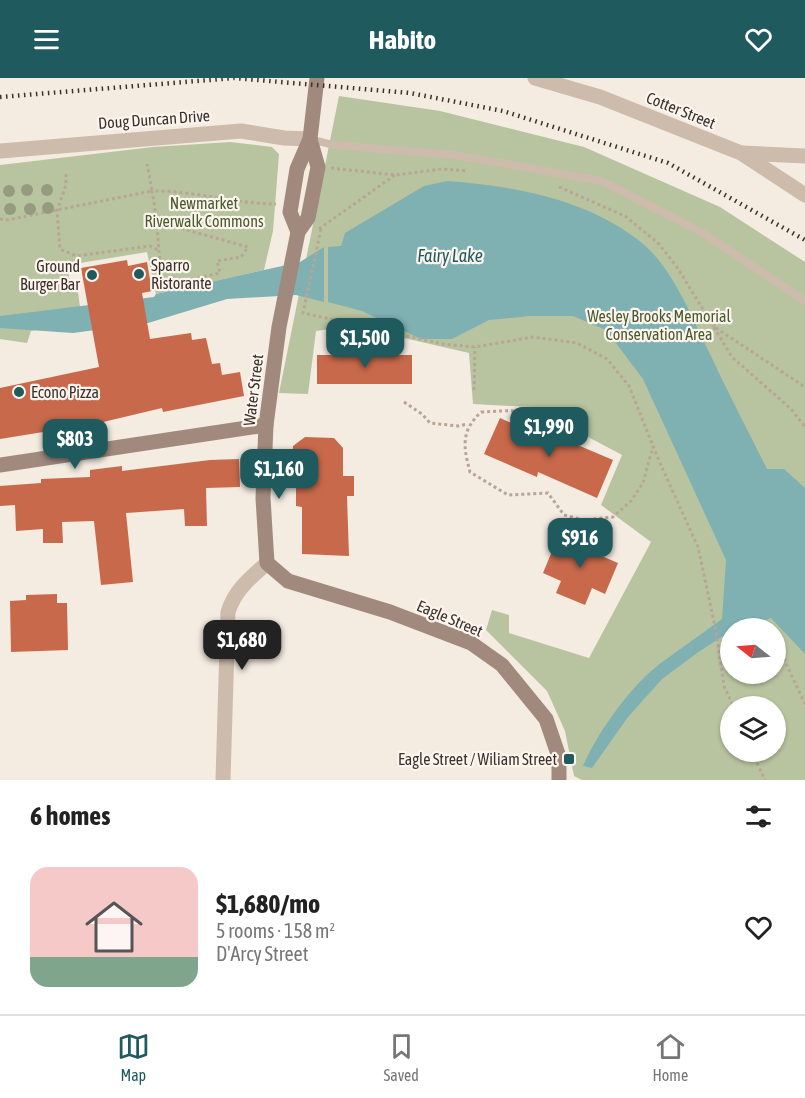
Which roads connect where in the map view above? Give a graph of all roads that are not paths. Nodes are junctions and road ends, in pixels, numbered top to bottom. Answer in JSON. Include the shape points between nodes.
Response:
{"nodes":[{"id":1,"x":317,"y":78,"type":"edge"},
{"id":2,"x":535,"y":78,"type":"edge"},
{"id":3,"x":310,"y":139,"type":"junction"},
{"id":4,"x":0,"y":151,"type":"edge"},
{"id":5,"x":741,"y":153,"type":"junction"},
{"id":6,"x":805,"y":156,"type":"edge"},
{"id":7,"x":805,"y":195,"type":"edge"},
{"id":8,"x":805,"y":301,"type":"edge"},
{"id":9,"x":266,"y":425,"type":"junction"},
{"id":10,"x":0,"y":465,"type":"edge"},
{"id":11,"x":267,"y":563,"type":"junction"},
{"id":12,"x":223,"y":780,"type":"edge"},
{"id":13,"x":559,"y":780,"type":"edge"}],
"edges":[{"from":1,"to":3,"type":"main road","name":"Water Street"},
{"from":2,"to":5,"type":"street","name":"Cotter Street","via":[[600,97]]},
{"from":3,"to":4,"type":"street","name":"Doug Duncan Drive","via":[[241,131]]},
{"from":3,"to":8,"type":"lane","via":[[333,145],[455,155],[602,181],[700,232]]},
{"from":3,"to":9,"type":"main road","name":"Water Street","via":[[318,167],[308,218],[297,232]]},
{"from":5,"to":6,"type":"street"},
{"from":5,"to":7,"type":"street","name":"Cotter Street"},
{"from":9,"to":10,"type":"main road"},
{"from":9,"to":11,"type":"main road","name":"Water Street","via":[[263,498]]},
{"from":11,"to":12,"type":"street","via":[[241,586],[228,612]]},
{"from":11,"to":13,"type":"main road","name":"Eagle Street","via":[[288,581],[390,612],[471,644],[502,665],[546,719],[559,757]]}]}
